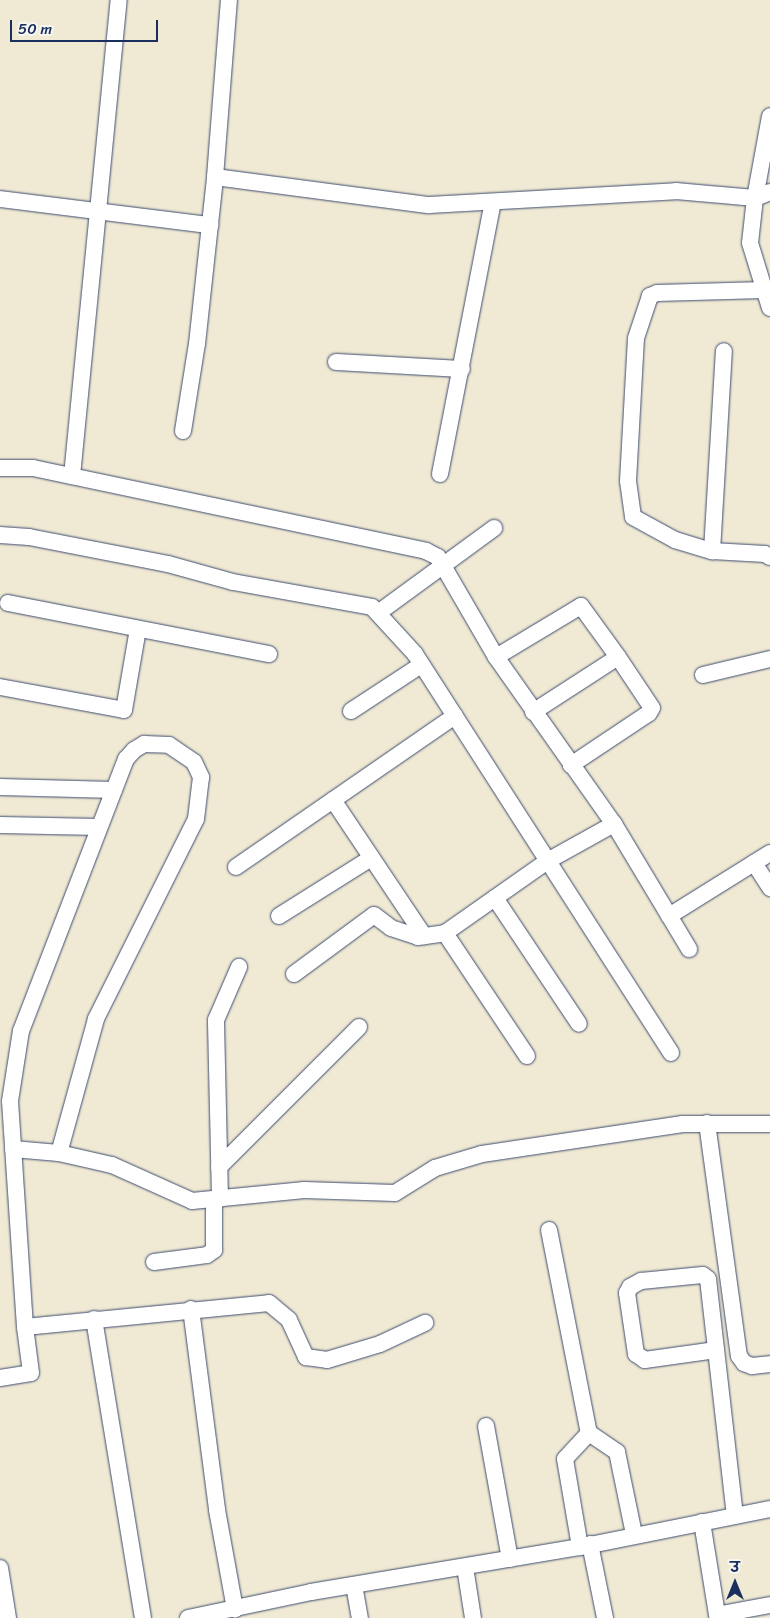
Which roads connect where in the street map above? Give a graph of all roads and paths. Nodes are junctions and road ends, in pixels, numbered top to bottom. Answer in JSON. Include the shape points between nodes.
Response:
{"nodes":[{"id":1,"x":118,"y":0,"type":"edge"},
{"id":2,"x":229,"y":0,"type":"edge"},
{"id":3,"x":770,"y":116,"type":"edge"},
{"id":4,"x":215,"y":177,"type":"junction"},
{"id":5,"x":763,"y":195,"type":"edge"},
{"id":6,"x":0,"y":199,"type":"edge"},
{"id":7,"x":493,"y":202,"type":"junction"},
{"id":8,"x":98,"y":211,"type":"junction"},
{"id":9,"x":210,"y":225,"type":"junction"},
{"id":10,"x":764,"y":290,"type":"junction"},
{"id":11,"x":770,"y":308,"type":"edge"},
{"id":12,"x":724,"y":351,"type":"dead end"},
{"id":13,"x":336,"y":362,"type":"dead end"},
{"id":14,"x":462,"y":369,"type":"junction"},
{"id":15,"x":183,"y":431,"type":"dead end"},
{"id":16,"x":0,"y":468,"type":"edge"},
{"id":17,"x":440,"y":474,"type":"dead end"},
{"id":18,"x":72,"y":476,"type":"junction"},
{"id":19,"x":494,"y":528,"type":"dead end"},
{"id":20,"x":0,"y":536,"type":"edge"},
{"id":21,"x":712,"y":551,"type":"junction"},
{"id":22,"x":768,"y":551,"type":"edge"},
{"id":23,"x":444,"y":565,"type":"junction"},
{"id":24,"x":8,"y":603,"type":"dead end"},
{"id":25,"x":378,"y":613,"type":"junction"},
{"id":26,"x":138,"y":629,"type":"junction"},
{"id":27,"x":269,"y":654,"type":"dead end"},
{"id":28,"x":496,"y":657,"type":"junction"},
{"id":29,"x":618,"y":657,"type":"junction"},
{"id":30,"x":770,"y":659,"type":"edge"},
{"id":31,"x":421,"y":665,"type":"junction"},
{"id":32,"x":703,"y":675,"type":"dead end"},
{"id":33,"x":0,"y":687,"type":"edge"},
{"id":34,"x":350,"y":711,"type":"dead end"},
{"id":35,"x":534,"y":712,"type":"junction"},
{"id":36,"x":455,"y":716,"type":"junction"},
{"id":37,"x":571,"y":766,"type":"junction"},
{"id":38,"x":0,"y":787,"type":"edge"},
{"id":39,"x":114,"y":790,"type":"junction"},
{"id":40,"x":333,"y":800,"type":"junction"},
{"id":41,"x":614,"y":824,"type":"junction"},
{"id":42,"x":0,"y":825,"type":"edge"},
{"id":43,"x":99,"y":827,"type":"junction"},
{"id":44,"x":770,"y":852,"type":"edge"},
{"id":45,"x":371,"y":858,"type":"junction"},
{"id":46,"x":549,"y":860,"type":"junction"},
{"id":47,"x":754,"y":863,"type":"junction"},
{"id":48,"x":236,"y":867,"type":"dead end"},
{"id":49,"x":770,"y":888,"type":"edge"},
{"id":50,"x":495,"y":898,"type":"junction"},
{"id":51,"x":280,"y":916,"type":"dead end"},
{"id":52,"x":669,"y":916,"type":"junction"},
{"id":53,"x":445,"y":933,"type":"junction"},
{"id":54,"x":424,"y":936,"type":"junction"},
{"id":55,"x":689,"y":949,"type":"dead end"},
{"id":56,"x":239,"y":967,"type":"dead end"},
{"id":57,"x":294,"y":974,"type":"dead end"},
{"id":58,"x":579,"y":1024,"type":"dead end"},
{"id":59,"x":359,"y":1028,"type":"dead end"},
{"id":60,"x":671,"y":1053,"type":"dead end"},
{"id":61,"x":527,"y":1056,"type":"dead end"},
{"id":62,"x":6,"y":1122,"type":"edge"},
{"id":63,"x":708,"y":1123,"type":"junction"},
{"id":64,"x":770,"y":1124,"type":"edge"},
{"id":65,"x":13,"y":1149,"type":"junction"},
{"id":66,"x":59,"y":1154,"type":"junction"},
{"id":67,"x":219,"y":1167,"type":"junction"},
{"id":68,"x":217,"y":1200,"type":"junction"},
{"id":69,"x":549,"y":1230,"type":"dead end"},
{"id":70,"x":154,"y":1262,"type":"dead end"},
{"id":71,"x":191,"y":1309,"type":"junction"},
{"id":72,"x":94,"y":1320,"type":"junction"},
{"id":73,"x":425,"y":1323,"type":"dead end"},
{"id":74,"x":25,"y":1327,"type":"junction"},
{"id":75,"x":716,"y":1350,"type":"junction"},
{"id":76,"x":770,"y":1364,"type":"edge"},
{"id":77,"x":0,"y":1378,"type":"edge"},
{"id":78,"x":486,"y":1426,"type":"dead end"},
{"id":79,"x":589,"y":1433,"type":"junction"},
{"id":80,"x":770,"y":1509,"type":"edge"},
{"id":81,"x":734,"y":1515,"type":"junction"},
{"id":82,"x":702,"y":1522,"type":"junction"},
{"id":83,"x":634,"y":1534,"type":"junction"},
{"id":84,"x":585,"y":1546,"type":"junction"},
{"id":85,"x":510,"y":1559,"type":"junction"},
{"id":86,"x":466,"y":1567,"type":"junction"},
{"id":87,"x":0,"y":1568,"type":"edge"},
{"id":88,"x":354,"y":1585,"type":"junction"},
{"id":89,"x":770,"y":1605,"type":"edge"},
{"id":90,"x":235,"y":1609,"type":"junction"},
{"id":91,"x":8,"y":1618,"type":"edge"},
{"id":92,"x":143,"y":1618,"type":"edge"},
{"id":93,"x":188,"y":1618,"type":"edge"},
{"id":94,"x":360,"y":1618,"type":"edge"},
{"id":95,"x":473,"y":1618,"type":"edge"},
{"id":96,"x":605,"y":1618,"type":"edge"}],
"edges":[{"from":1,"to":8,"type":"street"},
{"from":2,"to":4,"type":"street"},
{"from":3,"to":5,"type":"street"},
{"from":4,"to":7,"type":"street","via":[[429,205]]},
{"from":4,"to":9,"type":"street"},
{"from":5,"to":7,"type":"street","via":[[676,191]]},
{"from":5,"to":10,"type":"street","via":[[750,243]]},
{"from":6,"to":8,"type":"street"},
{"from":7,"to":14,"type":"street"},
{"from":8,"to":9,"type":"street"},
{"from":8,"to":18,"type":"street"},
{"from":9,"to":15,"type":"street","via":[[197,344]]},
{"from":10,"to":11,"type":"street"},
{"from":10,"to":21,"type":"street","via":[[657,293],[646,302],[636,338],[628,481],[632,517],[675,540]]},
{"from":12,"to":21,"type":"street"},
{"from":13,"to":14,"type":"street"},
{"from":14,"to":17,"type":"street"},
{"from":16,"to":18,"type":"street","via":[[33,468]]},
{"from":18,"to":23,"type":"street","via":[[426,551]]},
{"from":19,"to":23,"type":"street"},
{"from":20,"to":25,"type":"street","via":[[29,537],[168,564],[233,582],[372,607]]},
{"from":21,"to":22,"type":"street"},
{"from":23,"to":25,"type":"street"},
{"from":23,"to":28,"type":"street"},
{"from":24,"to":26,"type":"street"},
{"from":25,"to":31,"type":"street"},
{"from":26,"to":27,"type":"street"},
{"from":26,"to":33,"type":"street","via":[[124,710]]},
{"from":28,"to":29,"type":"street","via":[[581,606]]},
{"from":28,"to":35,"type":"street"},
{"from":29,"to":35,"type":"street"},
{"from":29,"to":37,"type":"street","via":[[652,708]]},
{"from":30,"to":32,"type":"street"},
{"from":31,"to":34,"type":"street"},
{"from":31,"to":36,"type":"street"},
{"from":35,"to":37,"type":"street"},
{"from":36,"to":40,"type":"street"},
{"from":36,"to":46,"type":"street"},
{"from":37,"to":41,"type":"street"},
{"from":38,"to":39,"type":"street"},
{"from":39,"to":43,"type":"street"},
{"from":39,"to":66,"type":"street","via":[[126,759],[144,744],[169,745],[181,750],[194,762],[201,776],[196,818],[96,1019]]},
{"from":40,"to":45,"type":"street"},
{"from":40,"to":48,"type":"street"},
{"from":41,"to":46,"type":"street"},
{"from":41,"to":52,"type":"street"},
{"from":42,"to":43,"type":"street"},
{"from":43,"to":62,"type":"street","via":[[21,1031]]},
{"from":44,"to":47,"type":"street"},
{"from":45,"to":51,"type":"street"},
{"from":45,"to":54,"type":"street"},
{"from":46,"to":50,"type":"street"},
{"from":46,"to":60,"type":"street"},
{"from":47,"to":49,"type":"street"},
{"from":47,"to":52,"type":"street"},
{"from":50,"to":53,"type":"street"},
{"from":50,"to":58,"type":"street"},
{"from":52,"to":55,"type":"street"},
{"from":53,"to":54,"type":"street"},
{"from":53,"to":61,"type":"street"},
{"from":54,"to":57,"type":"street","via":[[391,928],[374,915]]},
{"from":56,"to":67,"type":"street","via":[[216,1020]]},
{"from":59,"to":67,"type":"street"},
{"from":62,"to":65,"type":"street"},
{"from":63,"to":64,"type":"street"},
{"from":63,"to":68,"type":"street","via":[[569,1139],[482,1154],[435,1168],[395,1193],[304,1190]]},
{"from":63,"to":76,"type":"street","via":[[739,1356],[752,1366]]},
{"from":65,"to":66,"type":"street"},
{"from":65,"to":74,"type":"street"},
{"from":66,"to":68,"type":"street","via":[[112,1165],[192,1201]]},
{"from":67,"to":68,"type":"street"},
{"from":68,"to":70,"type":"street","via":[[214,1250],[207,1255]]},
{"from":69,"to":79,"type":"street"},
{"from":71,"to":72,"type":"street"},
{"from":71,"to":73,"type":"street","via":[[269,1303],[288,1320],[306,1357],[327,1360],[380,1344]]},
{"from":71,"to":90,"type":"street","via":[[217,1510]]},
{"from":72,"to":74,"type":"street"},
{"from":72,"to":92,"type":"street"},
{"from":74,"to":77,"type":"street","via":[[31,1376]]},
{"from":75,"to":75,"type":"street","via":[[644,1360],[636,1354],[627,1293],[630,1287],[641,1281],[703,1275],[708,1279],[710,1289]]},
{"from":75,"to":81,"type":"street"},
{"from":78,"to":85,"type":"street"},
{"from":79,"to":83,"type":"street","via":[[617,1452]]},
{"from":79,"to":84,"type":"street","via":[[565,1459]]},
{"from":80,"to":81,"type":"street"},
{"from":81,"to":82,"type":"street"},
{"from":82,"to":83,"type":"street"},
{"from":82,"to":89,"type":"street","via":[[717,1615]]},
{"from":83,"to":84,"type":"street"},
{"from":84,"to":85,"type":"street"},
{"from":84,"to":96,"type":"street"},
{"from":85,"to":86,"type":"street"},
{"from":86,"to":88,"type":"street"},
{"from":86,"to":95,"type":"street"},
{"from":87,"to":91,"type":"street"},
{"from":88,"to":90,"type":"street"},
{"from":88,"to":94,"type":"street"},
{"from":90,"to":93,"type":"street"}]}
